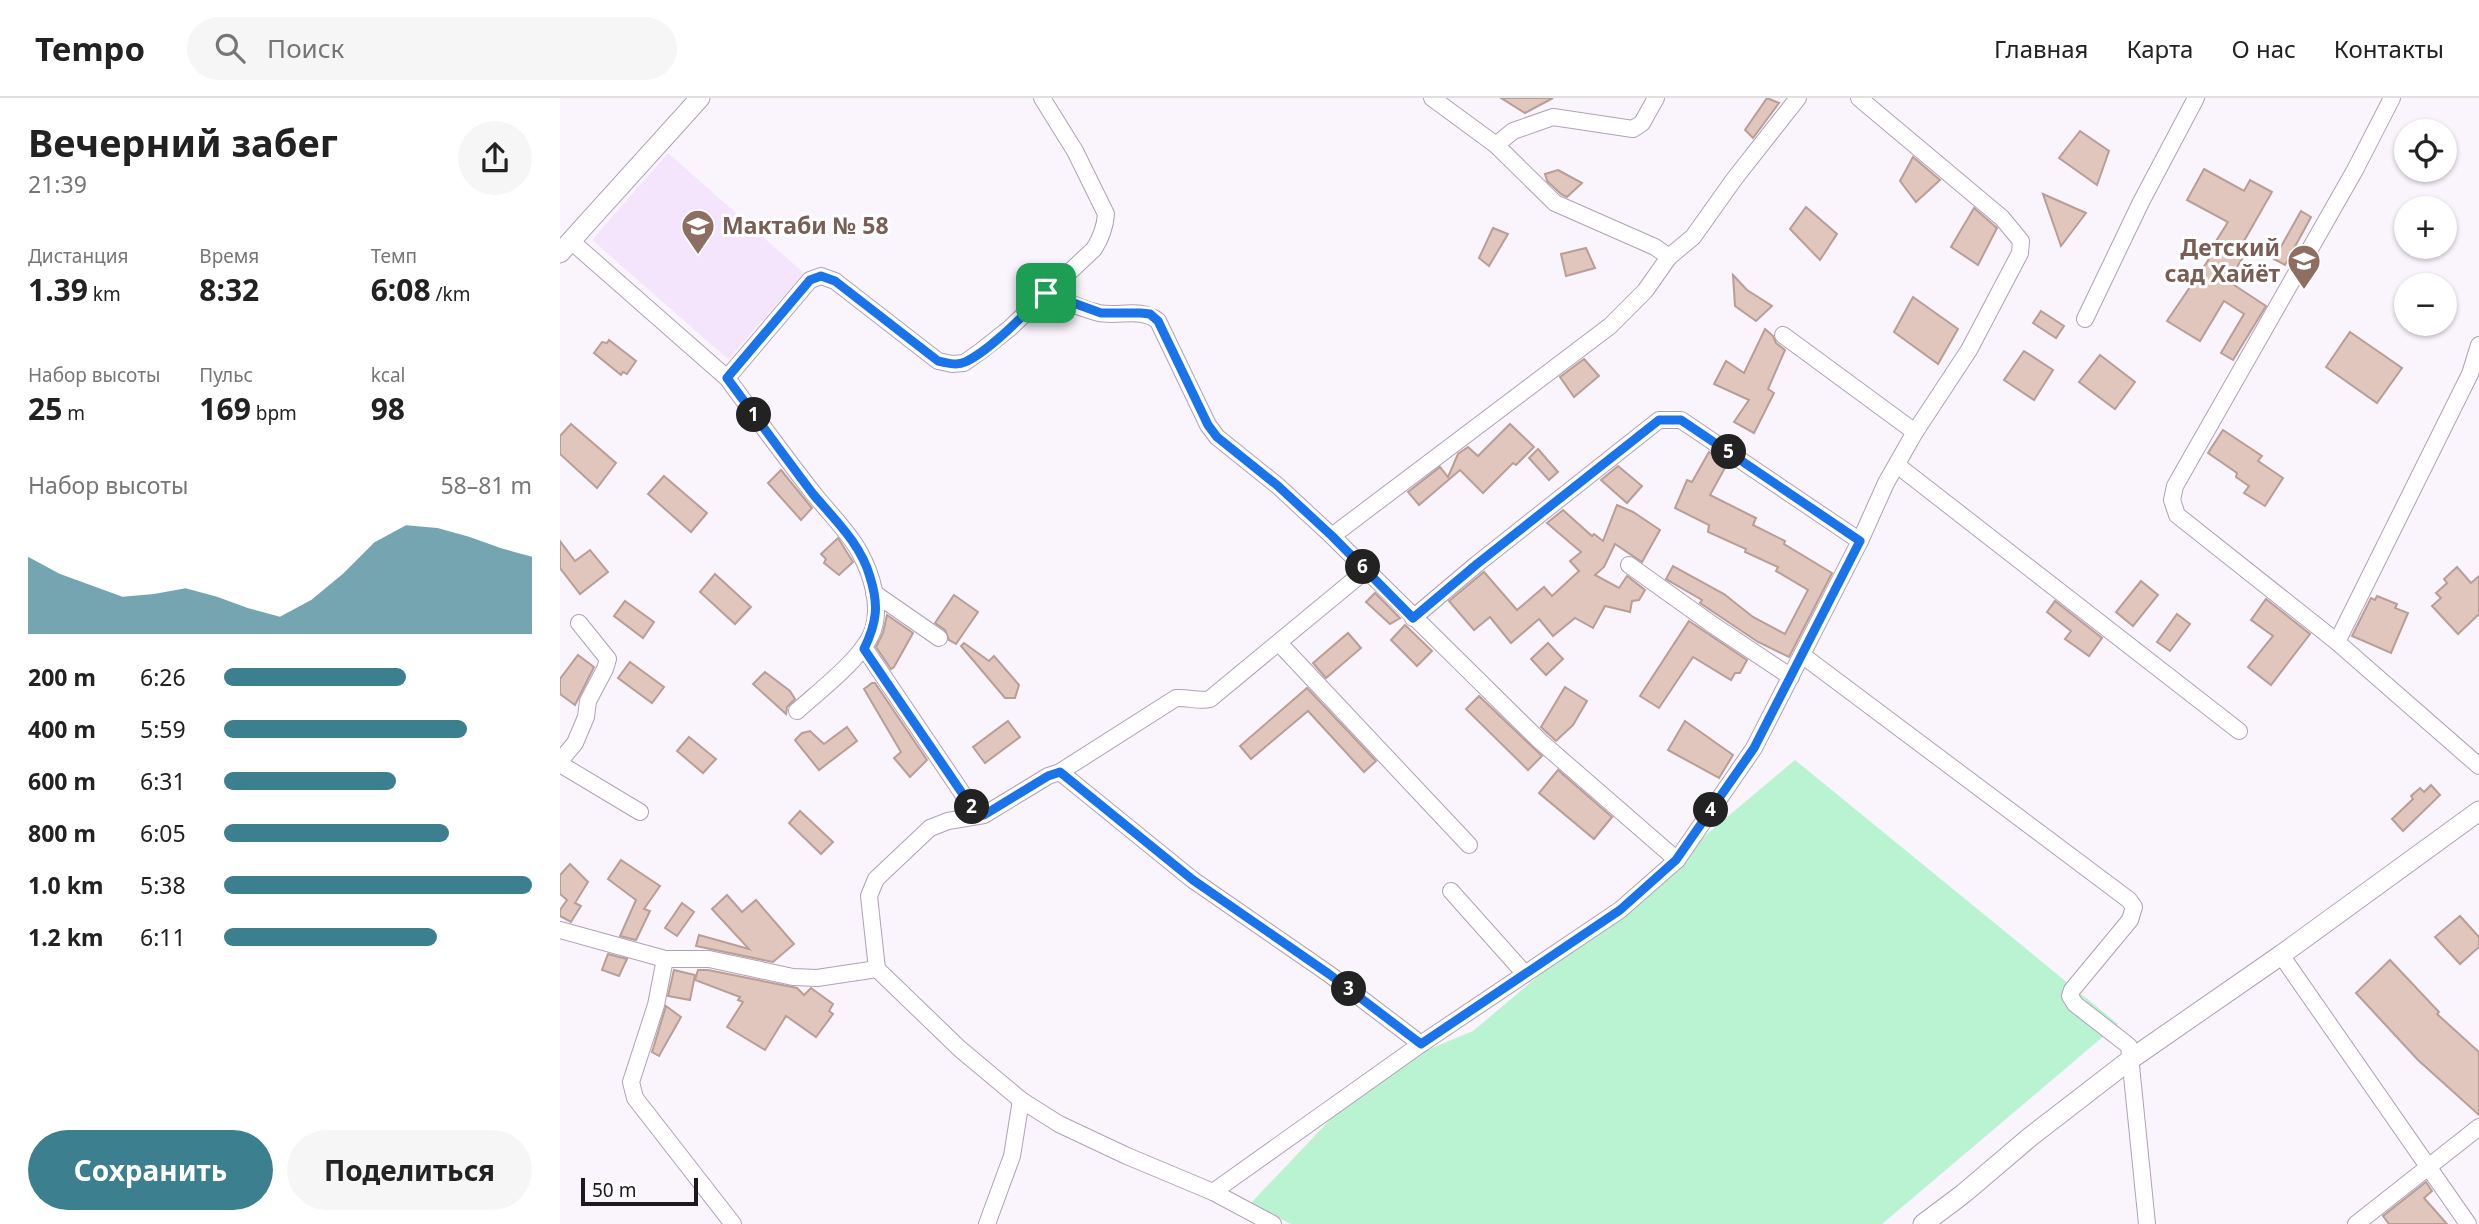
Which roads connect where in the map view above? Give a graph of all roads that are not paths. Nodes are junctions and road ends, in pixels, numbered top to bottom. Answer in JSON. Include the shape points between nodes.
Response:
{"nodes":[{"id":1,"x":700,"y":98,"type":"edge"},
{"id":2,"x":1042,"y":98,"type":"edge"},
{"id":3,"x":1432,"y":98,"type":"edge"},
{"id":4,"x":1656,"y":98,"type":"edge"},
{"id":5,"x":1798,"y":98,"type":"edge"},
{"id":6,"x":1859,"y":98,"type":"edge"},
{"id":7,"x":2196,"y":98,"type":"edge"},
{"id":8,"x":2392,"y":98,"type":"edge"},
{"id":9,"x":1496,"y":145,"type":"junction"},
{"id":10,"x":565,"y":247,"type":"edge"},
{"id":11,"x":1669,"y":257,"type":"junction"},
{"id":12,"x":1046,"y":293,"type":"junction"},
{"id":13,"x":2085,"y":319,"type":"dead end"},
{"id":14,"x":1783,"y":335,"type":"dead end"},
{"id":15,"x":2479,"y":345,"type":"edge"},
{"id":16,"x":727,"y":378,"type":"junction"},
{"id":17,"x":1915,"y":432,"type":"junction"},
{"id":18,"x":1897,"y":465,"type":"junction"},
{"id":19,"x":1332,"y":536,"type":"junction"},
{"id":20,"x":1860,"y":541,"type":"junction"},
{"id":21,"x":1629,"y":565,"type":"dead end"},
{"id":22,"x":1366,"y":570,"type":"junction"},
{"id":23,"x":874,"y":593,"type":"junction"},
{"id":24,"x":1413,"y":618,"type":"junction"},
{"id":25,"x":579,"y":623,"type":"dead end"},
{"id":26,"x":939,"y":638,"type":"dead end"},
{"id":27,"x":2337,"y":642,"type":"junction"},
{"id":28,"x":1279,"y":643,"type":"junction"},
{"id":29,"x":864,"y":649,"type":"junction"},
{"id":30,"x":1802,"y":655,"type":"junction"},
{"id":31,"x":1791,"y":677,"type":"junction"},
{"id":32,"x":797,"y":711,"type":"dead end"},
{"id":33,"x":2239,"y":731,"type":"dead end"},
{"id":34,"x":560,"y":762,"type":"edge"},
{"id":35,"x":2479,"y":766,"type":"edge"},
{"id":36,"x":1060,"y":772,"type":"junction"},
{"id":37,"x":2479,"y":811,"type":"edge"},
{"id":38,"x":640,"y":812,"type":"dead end"},
{"id":39,"x":977,"y":815,"type":"junction"},
{"id":40,"x":1469,"y":845,"type":"dead end"},
{"id":41,"x":1676,"y":860,"type":"junction"},
{"id":42,"x":1451,"y":891,"type":"dead end"},
{"id":43,"x":560,"y":930,"type":"edge"},
{"id":44,"x":2281,"y":956,"type":"junction"},
{"id":45,"x":665,"y":959,"type":"junction"},
{"id":46,"x":877,"y":969,"type":"junction"},
{"id":47,"x":1525,"y":974,"type":"junction"},
{"id":48,"x":1421,"y":1044,"type":"junction"},
{"id":49,"x":2131,"y":1059,"type":"junction"},
{"id":50,"x":1021,"y":1100,"type":"junction"},
{"id":51,"x":2479,"y":1127,"type":"edge"},
{"id":52,"x":2429,"y":1168,"type":"junction"},
{"id":53,"x":1213,"y":1192,"type":"junction"},
{"id":54,"x":733,"y":1224,"type":"edge"},
{"id":55,"x":988,"y":1224,"type":"edge"},
{"id":56,"x":1273,"y":1224,"type":"edge"},
{"id":57,"x":1923,"y":1224,"type":"edge"},
{"id":58,"x":2147,"y":1224,"type":"edge"},
{"id":59,"x":2356,"y":1224,"type":"edge"},
{"id":60,"x":2468,"y":1224,"type":"edge"}],
"edges":[{"from":1,"to":10,"type":"street"},
{"from":2,"to":12,"type":"street","via":[[1106,214],[1094,249]]},
{"from":3,"to":9,"type":"street"},
{"from":4,"to":9,"type":"street","via":[[1642,123],[1633,129],[1553,117],[1513,131]]},
{"from":5,"to":11,"type":"street","via":[[1693,237]]},
{"from":6,"to":17,"type":"street","via":[[2002,218],[2021,240],[2020,253],[1969,350]]},
{"from":7,"to":13,"type":"street"},
{"from":8,"to":27,"type":"street","via":[[2175,486],[2172,500],[2177,515]]},
{"from":9,"to":11,"type":"street","via":[[1555,203]]},
{"from":10,"to":16,"type":"street"},
{"from":11,"to":19,"type":"street","via":[[1645,291],[1610,326]]},
{"from":12,"to":16,"type":"street","via":[[981,351],[964,363],[952,364],[932,357],[835,281],[816,277]]},
{"from":12,"to":19,"type":"street","via":[[1101,313],[1150,314],[1158,321],[1217,437]]},
{"from":14,"to":17,"type":"street"},
{"from":15,"to":27,"type":"street","via":[[2470,374]]},
{"from":16,"to":23,"type":"street","via":[[859,551]]},
{"from":17,"to":18,"type":"street"},
{"from":18,"to":20,"type":"street"},
{"from":18,"to":33,"type":"street"},
{"from":19,"to":22,"type":"street"},
{"from":20,"to":24,"type":"street","via":[[1681,420],[1659,420]]},
{"from":20,"to":30,"type":"street"},
{"from":21,"to":31,"type":"street"},
{"from":22,"to":24,"type":"street"},
{"from":22,"to":28,"type":"street"},
{"from":23,"to":26,"type":"street"},
{"from":23,"to":29,"type":"street","via":[[877,614]]},
{"from":24,"to":41,"type":"street","via":[[1541,741]]},
{"from":25,"to":34,"type":"street","via":[[608,659],[575,743]]},
{"from":27,"to":35,"type":"street"},
{"from":28,"to":36,"type":"street","via":[[1210,699],[1175,698]]},
{"from":28,"to":40,"type":"street"},
{"from":29,"to":32,"type":"street"},
{"from":29,"to":39,"type":"street"},
{"from":30,"to":31,"type":"street"},
{"from":30,"to":49,"type":"street","via":[[2129,900],[2134,907],[2130,920],[2070,996],[2129,1046]]},
{"from":31,"to":41,"type":"street","via":[[1754,748]]},
{"from":34,"to":38,"type":"street"},
{"from":36,"to":39,"type":"street"},
{"from":36,"to":48,"type":"street","via":[[1193,880]]},
{"from":37,"to":44,"type":"street"},
{"from":39,"to":46,"type":"street","via":[[930,828],[876,878],[869,896]]},
{"from":41,"to":47,"type":"street","via":[[1620,910]]},
{"from":42,"to":47,"type":"street"},
{"from":43,"to":45,"type":"street"},
{"from":44,"to":49,"type":"street"},
{"from":44,"to":52,"type":"street"},
{"from":45,"to":46,"type":"street","via":[[709,959],[793,977]]},
{"from":45,"to":54,"type":"street","via":[[656,1005],[631,1082],[635,1098]]},
{"from":46,"to":50,"type":"street"},
{"from":47,"to":48,"type":"street"},
{"from":48,"to":53,"type":"street"},
{"from":49,"to":57,"type":"street"},
{"from":49,"to":58,"type":"street"},
{"from":50,"to":53,"type":"street","via":[[1059,1124]]},
{"from":50,"to":55,"type":"street","via":[[1013,1157]]},
{"from":51,"to":52,"type":"street"},
{"from":52,"to":59,"type":"street"},
{"from":52,"to":60,"type":"street"},
{"from":53,"to":56,"type":"street"}]}
